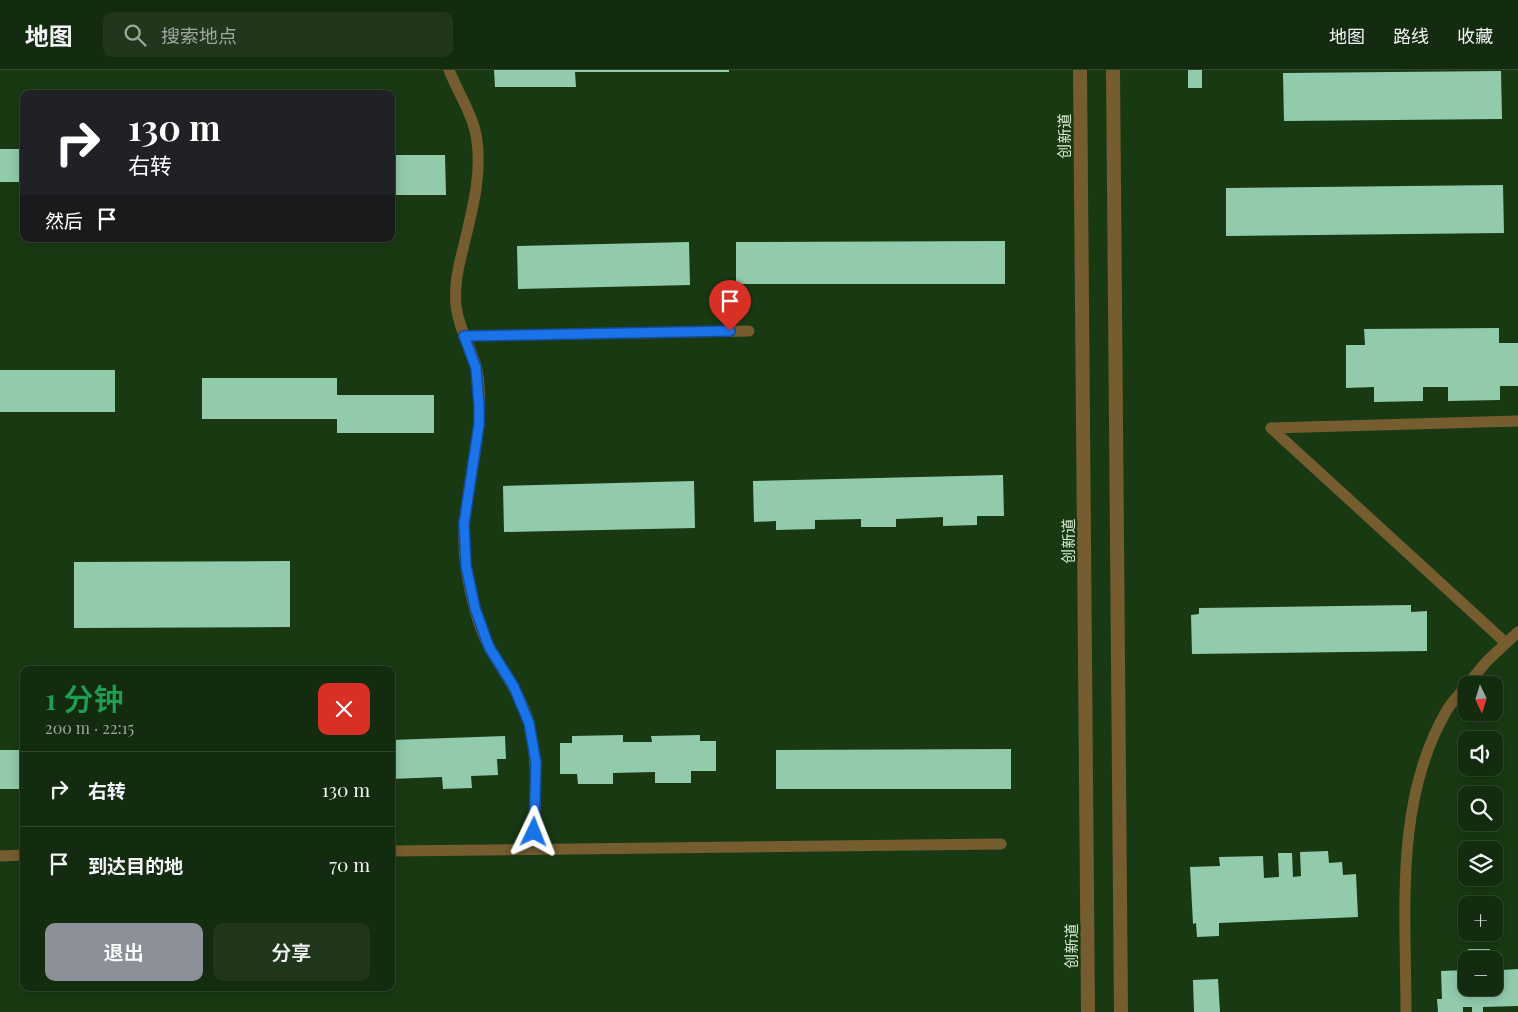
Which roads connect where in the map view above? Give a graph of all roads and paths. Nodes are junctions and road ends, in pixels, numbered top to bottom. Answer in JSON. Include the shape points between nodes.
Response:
{"nodes":[{"id":1,"x":448,"y":70,"type":"edge"},
{"id":2,"x":1080,"y":70,"type":"edge"},
{"id":3,"x":1113,"y":70,"type":"edge"},
{"id":4,"x":749,"y":331,"type":"dead end"},
{"id":5,"x":464,"y":336,"type":"junction"},
{"id":6,"x":1518,"y":422,"type":"edge"},
{"id":7,"x":1518,"y":632,"type":"edge"},
{"id":8,"x":1506,"y":643,"type":"junction"},
{"id":9,"x":1475,"y":676,"type":"edge"},
{"id":10,"x":1458,"y":697,"type":"edge"},
{"id":11,"x":1001,"y":844,"type":"dead end"},
{"id":12,"x":534,"y":849,"type":"junction"},
{"id":13,"x":395,"y":851,"type":"edge"},
{"id":14,"x":20,"y":855,"type":"edge"},
{"id":15,"x":0,"y":856,"type":"edge"},
{"id":16,"x":1088,"y":1012,"type":"edge"},
{"id":17,"x":1121,"y":1012,"type":"edge"},
{"id":18,"x":1406,"y":1012,"type":"edge"}],
"edges":[{"from":1,"to":5,"type":"lane","via":[[472,120],[477,141],[476,195],[456,277],[456,304]]},
{"from":2,"to":16,"type":"street","name":"创新道"},
{"from":3,"to":17,"type":"street"},
{"from":4,"to":5,"type":"lane"},
{"from":5,"to":12,"type":"lane","via":[[476,368],[479,405],[464,524],[466,566],[475,608],[489,647],[514,687],[529,723],[536,763]]},
{"from":6,"to":8,"type":"lane","via":[[1271,428]]},
{"from":7,"to":8,"type":"lane"},
{"from":8,"to":9,"type":"lane"},
{"from":10,"to":18,"type":"lane","via":[[1448,709],[1426,752],[1411,810],[1405,872]]},
{"from":11,"to":12,"type":"lane"},
{"from":12,"to":13,"type":"lane"},
{"from":14,"to":15,"type":"lane"}]}
